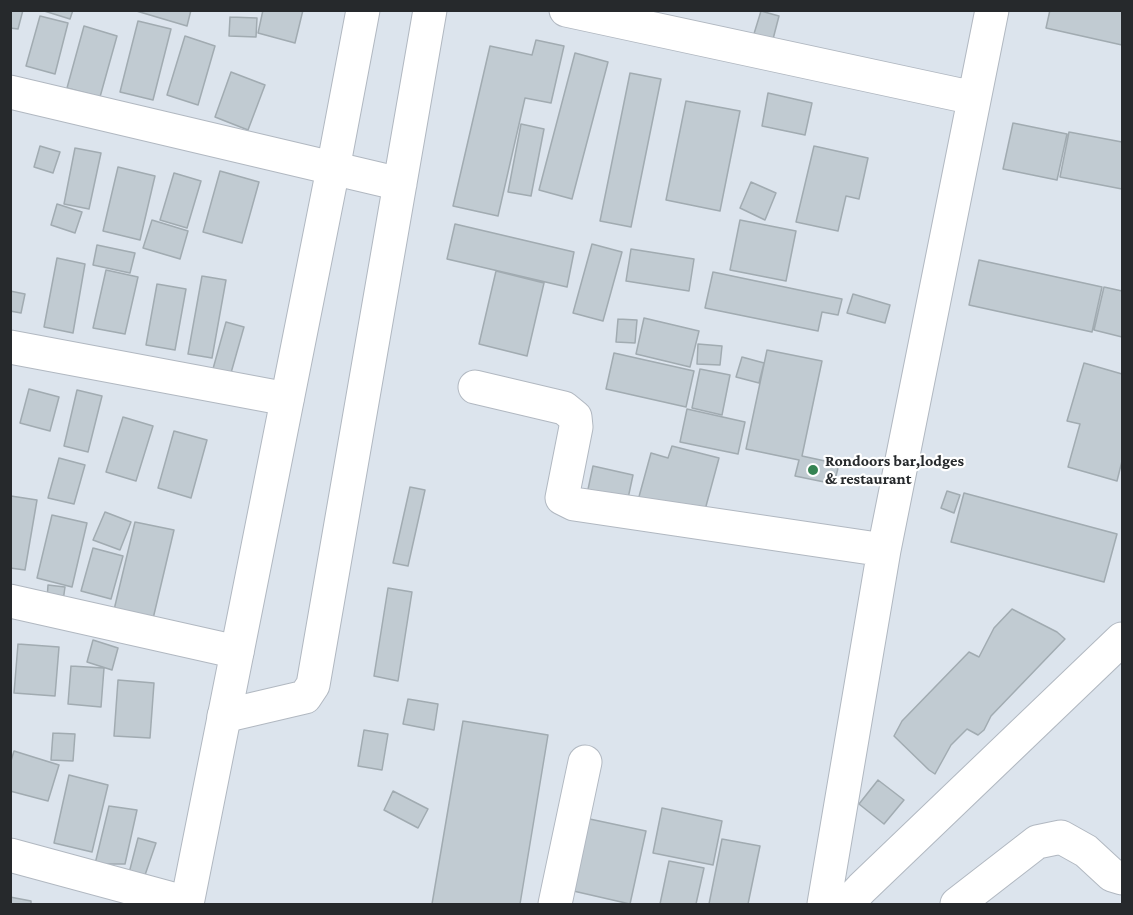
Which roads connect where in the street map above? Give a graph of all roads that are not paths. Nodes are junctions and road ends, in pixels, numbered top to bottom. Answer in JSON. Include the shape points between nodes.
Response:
{"nodes":[{"id":1,"x":363,"y":10,"type":"edge"},
{"id":2,"x":430,"y":10,"type":"edge"},
{"id":3,"x":566,"y":10,"type":"edge"},
{"id":4,"x":992,"y":10,"type":"edge"},
{"id":5,"x":10,"y":92,"type":"edge"},
{"id":6,"x":974,"y":98,"type":"junction"},
{"id":7,"x":333,"y":169,"type":"junction"},
{"id":8,"x":400,"y":184,"type":"junction"},
{"id":9,"x":10,"y":347,"type":"edge"},
{"id":10,"x":475,"y":387,"type":"dead end"},
{"id":11,"x":287,"y":399,"type":"junction"},
{"id":12,"x":884,"y":550,"type":"junction"},
{"id":13,"x":10,"y":601,"type":"edge"},
{"id":14,"x":1122,"y":639,"type":"edge"},
{"id":15,"x":237,"y":652,"type":"junction"},
{"id":16,"x":224,"y":716,"type":"junction"},
{"id":17,"x":585,"y":762,"type":"dead end"},
{"id":18,"x":10,"y":855,"type":"edge"},
{"id":19,"x":1122,"y":878,"type":"edge"},
{"id":20,"x":187,"y":904,"type":"edge"},
{"id":21,"x":555,"y":904,"type":"edge"},
{"id":22,"x":824,"y":904,"type":"edge"},
{"id":23,"x":847,"y":904,"type":"edge"},
{"id":24,"x":957,"y":904,"type":"edge"}],
"edges":[{"from":1,"to":7,"type":"street"},
{"from":2,"to":8,"type":"street"},
{"from":3,"to":6,"type":"street"},
{"from":4,"to":6,"type":"street"},
{"from":5,"to":7,"type":"street"},
{"from":6,"to":12,"type":"street"},
{"from":7,"to":8,"type":"street"},
{"from":7,"to":11,"type":"street"},
{"from":8,"to":16,"type":"street","via":[[313,685],[305,698]]},
{"from":9,"to":11,"type":"street"},
{"from":10,"to":12,"type":"street","via":[[564,408],[575,417],[562,498],[574,504]]},
{"from":11,"to":15,"type":"street"},
{"from":12,"to":22,"type":"street"},
{"from":13,"to":15,"type":"street"},
{"from":14,"to":23,"type":"street"},
{"from":15,"to":16,"type":"street"},
{"from":16,"to":20,"type":"street"},
{"from":17,"to":21,"type":"street"},
{"from":18,"to":20,"type":"street"},
{"from":19,"to":24,"type":"street","via":[[1112,875],[1086,851],[1061,837],[1037,842]]}]}
